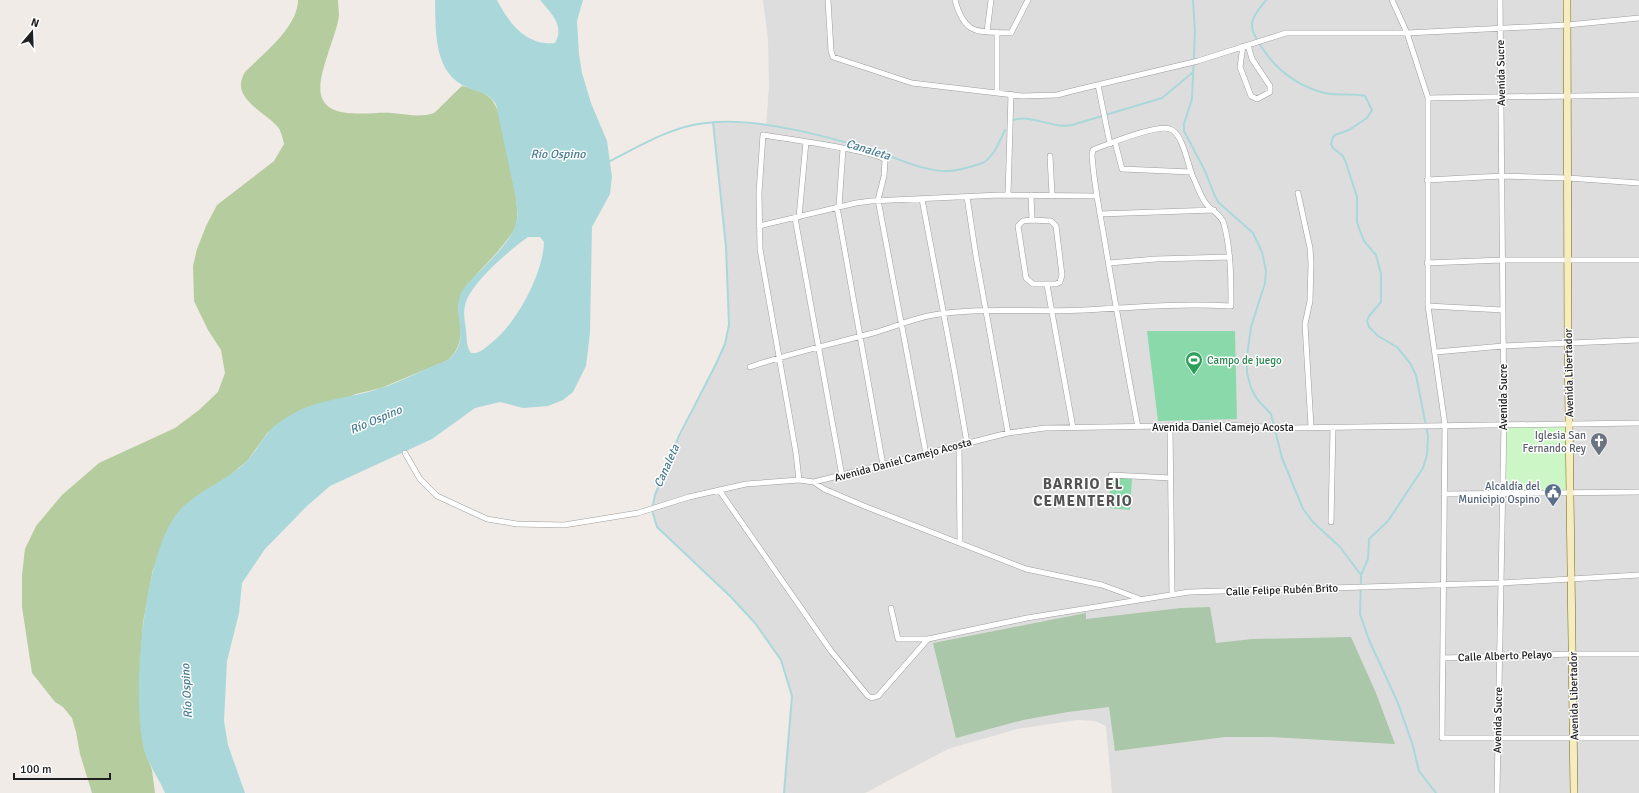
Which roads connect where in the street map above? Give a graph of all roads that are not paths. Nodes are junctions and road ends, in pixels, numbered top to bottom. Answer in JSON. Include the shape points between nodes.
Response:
{"nodes":[{"id":1,"x":828,"y":0,"type":"edge"},
{"id":2,"x":955,"y":0,"type":"edge"},
{"id":3,"x":991,"y":0,"type":"edge"},
{"id":4,"x":1028,"y":0,"type":"edge"},
{"id":5,"x":1392,"y":0,"type":"edge"},
{"id":6,"x":1500,"y":0,"type":"edge"},
{"id":7,"x":1567,"y":0,"type":"edge"},
{"id":8,"x":1639,"y":18,"type":"edge"},
{"id":9,"x":1567,"y":25,"type":"junction"},
{"id":10,"x":1500,"y":28,"type":"junction"},
{"id":11,"x":987,"y":32,"type":"junction"},
{"id":12,"x":996,"y":32,"type":"junction"},
{"id":13,"x":1407,"y":33,"type":"junction"},
{"id":14,"x":1246,"y":45,"type":"junction"},
{"id":15,"x":1098,"y":85,"type":"junction"},
{"id":16,"x":997,"y":93,"type":"junction"},
{"id":17,"x":1011,"y":94,"type":"junction"},
{"id":18,"x":1568,"y":95,"type":"junction"},
{"id":19,"x":1639,"y":95,"type":"edge"},
{"id":20,"x":1501,"y":97,"type":"junction"},
{"id":21,"x":1428,"y":98,"type":"junction"},
{"id":22,"x":806,"y":142,"type":"junction"},
{"id":23,"x":1112,"y":143,"type":"junction"},
{"id":24,"x":843,"y":149,"type":"junction"},
{"id":25,"x":1050,"y":156,"type":"dead end"},
{"id":26,"x":1191,"y":172,"type":"junction"},
{"id":27,"x":1502,"y":176,"type":"junction"},
{"id":28,"x":1568,"y":178,"type":"junction"},
{"id":29,"x":1427,"y":180,"type":"junction"},
{"id":30,"x":1639,"y":184,"type":"edge"},
{"id":31,"x":1298,"y":193,"type":"dead end"},
{"id":32,"x":1008,"y":195,"type":"junction"},
{"id":33,"x":1031,"y":195,"type":"junction"},
{"id":34,"x":1052,"y":195,"type":"junction"},
{"id":35,"x":1097,"y":196,"type":"junction"},
{"id":36,"x":967,"y":197,"type":"junction"},
{"id":37,"x":922,"y":199,"type":"junction"},
{"id":38,"x":878,"y":200,"type":"junction"},
{"id":39,"x":838,"y":207,"type":"junction"},
{"id":40,"x":1214,"y":210,"type":"junction"},
{"id":41,"x":1100,"y":214,"type":"junction"},
{"id":42,"x":797,"y":217,"type":"junction"},
{"id":43,"x":1032,"y":220,"type":"junction"},
{"id":44,"x":759,"y":226,"type":"junction"},
{"id":45,"x":1230,"y":257,"type":"junction"},
{"id":46,"x":1502,"y":260,"type":"junction"},
{"id":47,"x":1568,"y":260,"type":"junction"},
{"id":48,"x":1639,"y":260,"type":"edge"},
{"id":49,"x":1109,"y":262,"type":"junction"},
{"id":50,"x":1427,"y":263,"type":"junction"},
{"id":51,"x":1047,"y":285,"type":"junction"},
{"id":52,"x":1116,"y":306,"type":"junction"},
{"id":53,"x":1428,"y":306,"type":"junction"},
{"id":54,"x":986,"y":310,"type":"junction"},
{"id":55,"x":1052,"y":310,"type":"junction"},
{"id":56,"x":1503,"y":310,"type":"junction"},
{"id":57,"x":943,"y":314,"type":"junction"},
{"id":58,"x":902,"y":324,"type":"junction"},
{"id":59,"x":860,"y":336,"type":"junction"},
{"id":60,"x":1639,"y":340,"type":"edge"},
{"id":61,"x":1568,"y":344,"type":"junction"},
{"id":62,"x":1503,"y":346,"type":"junction"},
{"id":63,"x":818,"y":347,"type":"junction"},
{"id":64,"x":1436,"y":352,"type":"junction"},
{"id":65,"x":779,"y":357,"type":"junction"},
{"id":66,"x":750,"y":367,"type":"dead end"},
{"id":67,"x":1639,"y":423,"type":"edge"},
{"id":68,"x":1504,"y":424,"type":"junction"},
{"id":69,"x":1570,"y":424,"type":"junction"},
{"id":70,"x":1445,"y":425,"type":"junction"},
{"id":71,"x":1170,"y":426,"type":"junction"},
{"id":72,"x":1138,"y":427,"type":"junction"},
{"id":73,"x":1311,"y":427,"type":"junction"},
{"id":74,"x":1333,"y":427,"type":"junction"},
{"id":75,"x":1073,"y":428,"type":"junction"},
{"id":76,"x":1008,"y":433,"type":"junction"},
{"id":77,"x":967,"y":443,"type":"junction"},
{"id":78,"x":959,"y":445,"type":"junction"},
{"id":79,"x":406,"y":453,"type":"dead end"},
{"id":80,"x":926,"y":454,"type":"junction"},
{"id":81,"x":884,"y":466,"type":"junction"},
{"id":82,"x":1112,"y":475,"type":"dead end"},
{"id":83,"x":842,"y":476,"type":"junction"},
{"id":84,"x":1171,"y":478,"type":"junction"},
{"id":85,"x":799,"y":480,"type":"junction"},
{"id":86,"x":814,"y":482,"type":"junction"},
{"id":87,"x":720,"y":490,"type":"junction"},
{"id":88,"x":1570,"y":491,"type":"junction"},
{"id":89,"x":1503,"y":492,"type":"junction"},
{"id":90,"x":1639,"y":492,"type":"edge"},
{"id":91,"x":1446,"y":494,"type":"junction"},
{"id":92,"x":1331,"y":522,"type":"dead end"},
{"id":93,"x":960,"y":542,"type":"junction"},
{"id":94,"x":1639,"y":576,"type":"edge"},
{"id":95,"x":1572,"y":580,"type":"junction"},
{"id":96,"x":1501,"y":583,"type":"junction"},
{"id":97,"x":1444,"y":585,"type":"junction"},
{"id":98,"x":1172,"y":594,"type":"junction"},
{"id":99,"x":1140,"y":599,"type":"junction"},
{"id":100,"x":891,"y":608,"type":"dead end"},
{"id":101,"x":928,"y":638,"type":"junction"},
{"id":102,"x":1573,"y":654,"type":"junction"},
{"id":103,"x":1639,"y":654,"type":"edge"},
{"id":104,"x":1499,"y":656,"type":"junction"},
{"id":105,"x":1443,"y":658,"type":"junction"},
{"id":106,"x":1498,"y":738,"type":"junction"},
{"id":107,"x":1574,"y":738,"type":"junction"},
{"id":108,"x":1639,"y":738,"type":"edge"},
{"id":109,"x":1497,"y":793,"type":"edge"},
{"id":110,"x":1574,"y":793,"type":"edge"}],
"edges":[{"from":1,"to":16,"type":"street","via":[[831,51],[834,57],[912,83]]},
{"from":2,"to":11,"type":"street","via":[[967,26],[976,31]]},
{"from":3,"to":11,"type":"street"},
{"from":4,"to":12,"type":"street","via":[[1011,33]]},
{"from":5,"to":13,"type":"street"},
{"from":6,"to":10,"type":"street","name":"Avenida Sucre"},
{"from":7,"to":9,"type":"main road","name":"Avenida Libertador"},
{"from":8,"to":9,"type":"street"},
{"from":9,"to":10,"type":"street"},
{"from":9,"to":18,"type":"main road","name":"Avenida Libertador"},
{"from":10,"to":13,"type":"street"},
{"from":10,"to":20,"type":"street","name":"Avenida Sucre"},
{"from":11,"to":12,"type":"street"},
{"from":12,"to":16,"type":"street"},
{"from":13,"to":14,"type":"street","via":[[1286,33]]},
{"from":13,"to":21,"type":"street"},
{"from":14,"to":14,"type":"street","via":[[1270,86],[1270,92],[1257,99],[1251,96],[1240,67]]},
{"from":14,"to":15,"type":"street","via":[[1198,61]]},
{"from":15,"to":17,"type":"street","via":[[1057,95]]},
{"from":15,"to":23,"type":"street"},
{"from":16,"to":17,"type":"street"},
{"from":17,"to":32,"type":"street"},
{"from":18,"to":19,"type":"street"},
{"from":18,"to":20,"type":"street"},
{"from":18,"to":28,"type":"main road","name":"Avenida Libertador"},
{"from":20,"to":21,"type":"street"},
{"from":20,"to":27,"type":"street","name":"Avenida Sucre"},
{"from":21,"to":29,"type":"street"},
{"from":22,"to":24,"type":"street"},
{"from":22,"to":42,"type":"street"},
{"from":22,"to":44,"type":"street","via":[[763,136]]},
{"from":23,"to":26,"type":"street","via":[[1122,169]]},
{"from":23,"to":26,"type":"street","via":[[1149,130],[1171,129],[1180,140]]},
{"from":23,"to":35,"type":"street","via":[[1092,152]]},
{"from":24,"to":38,"type":"street","via":[[878,156],[885,160]]},
{"from":24,"to":39,"type":"street"},
{"from":25,"to":34,"type":"street"},
{"from":26,"to":40,"type":"street","via":[[1205,203]]},
{"from":27,"to":28,"type":"street"},
{"from":27,"to":29,"type":"street"},
{"from":27,"to":46,"type":"street","name":"Avenida Sucre"},
{"from":28,"to":30,"type":"street"},
{"from":28,"to":47,"type":"main road","name":"Avenida Libertador"},
{"from":29,"to":50,"type":"street"},
{"from":31,"to":73,"type":"street","via":[[1311,263],[1310,300],[1305,324]]},
{"from":32,"to":33,"type":"street"},
{"from":32,"to":36,"type":"street"},
{"from":33,"to":34,"type":"street"},
{"from":33,"to":43,"type":"street"},
{"from":34,"to":35,"type":"street"},
{"from":35,"to":41,"type":"street"},
{"from":36,"to":37,"type":"street"},
{"from":36,"to":54,"type":"street"},
{"from":37,"to":38,"type":"street"},
{"from":37,"to":57,"type":"street"},
{"from":38,"to":39,"type":"street"},
{"from":38,"to":58,"type":"street"},
{"from":39,"to":42,"type":"street"},
{"from":39,"to":59,"type":"street"},
{"from":40,"to":41,"type":"street"},
{"from":40,"to":45,"type":"street","via":[[1224,222]]},
{"from":41,"to":49,"type":"street"},
{"from":42,"to":44,"type":"street"},
{"from":42,"to":63,"type":"street"},
{"from":43,"to":51,"type":"street","via":[[1023,221],[1018,226],[1026,278],[1033,284]]},
{"from":43,"to":51,"type":"street","via":[[1051,221],[1056,226],[1061,279],[1056,284]]},
{"from":44,"to":65,"type":"street","via":[[762,260]]},
{"from":45,"to":49,"type":"street"},
{"from":45,"to":52,"type":"street","via":[[1231,306]]},
{"from":46,"to":47,"type":"street"},
{"from":46,"to":50,"type":"street"},
{"from":46,"to":56,"type":"street","name":"Avenida Sucre"},
{"from":47,"to":48,"type":"street"},
{"from":47,"to":61,"type":"main road","name":"Avenida Libertador"},
{"from":49,"to":52,"type":"street"},
{"from":50,"to":53,"type":"street"},
{"from":51,"to":55,"type":"street"},
{"from":52,"to":55,"type":"street","via":[[1085,310]]},
{"from":52,"to":72,"type":"street"},
{"from":53,"to":56,"type":"street"},
{"from":53,"to":64,"type":"street"},
{"from":54,"to":55,"type":"street"},
{"from":54,"to":57,"type":"street"},
{"from":54,"to":76,"type":"street"},
{"from":55,"to":75,"type":"street"},
{"from":56,"to":62,"type":"street","name":"Avenida Sucre"},
{"from":57,"to":58,"type":"street"},
{"from":57,"to":77,"type":"street"},
{"from":58,"to":59,"type":"street"},
{"from":58,"to":80,"type":"street"},
{"from":59,"to":63,"type":"street"},
{"from":59,"to":81,"type":"street"},
{"from":60,"to":61,"type":"street"},
{"from":61,"to":62,"type":"street"},
{"from":61,"to":69,"type":"main road","name":"Avenida Libertador"},
{"from":62,"to":64,"type":"street"},
{"from":62,"to":68,"type":"street","name":"Avenida Sucre"},
{"from":63,"to":65,"type":"street"},
{"from":63,"to":83,"type":"street"},
{"from":64,"to":70,"type":"street"},
{"from":65,"to":66,"type":"street"},
{"from":65,"to":85,"type":"street"},
{"from":67,"to":69,"type":"street","name":"Avenida Daniel Camejo Acosta"},
{"from":68,"to":69,"type":"street","name":"Avenida Daniel Camejo Acosta"},
{"from":68,"to":70,"type":"street","name":"Avenida Daniel Camejo Acosta"},
{"from":68,"to":89,"type":"street","name":"Avenida Sucre"},
{"from":69,"to":88,"type":"main road","name":"Avenida Libertador"},
{"from":70,"to":74,"type":"street","name":"Avenida Daniel Camejo Acosta"},
{"from":70,"to":91,"type":"street"},
{"from":71,"to":72,"type":"street","name":"Avenida Daniel Camejo Acosta"},
{"from":71,"to":73,"type":"street","name":"Avenida Daniel Camejo Acosta"},
{"from":71,"to":84,"type":"street"},
{"from":72,"to":75,"type":"street","name":"Avenida Daniel Camejo Acosta"},
{"from":73,"to":74,"type":"street","name":"Avenida Daniel Camejo Acosta"},
{"from":74,"to":92,"type":"street"},
{"from":75,"to":76,"type":"street","name":"Avenida Daniel Camejo Acosta","via":[[1045,428]]},
{"from":76,"to":77,"type":"street","name":"Avenida Daniel Camejo Acosta"},
{"from":77,"to":78,"type":"street","name":"Avenida Daniel Camejo Acosta"},
{"from":78,"to":80,"type":"street","name":"Avenida Daniel Camejo Acosta"},
{"from":78,"to":93,"type":"street"},
{"from":79,"to":87,"type":"street","via":[[420,479],[431,492],[469,512],[499,522],[538,526],[564,525],[652,510],[689,497]]},
{"from":80,"to":81,"type":"street","name":"Avenida Daniel Camejo Acosta"},
{"from":81,"to":83,"type":"street","name":"Avenida Daniel Camejo Acosta"},
{"from":82,"to":84,"type":"street"},
{"from":83,"to":86,"type":"street","name":"Avenida Daniel Camejo Acosta"},
{"from":84,"to":98,"type":"street"},
{"from":85,"to":86,"type":"street"},
{"from":85,"to":87,"type":"street","via":[[762,482]]},
{"from":86,"to":93,"type":"street","via":[[864,506]]},
{"from":87,"to":101,"type":"street","via":[[831,651],[868,696],[878,696]]},
{"from":88,"to":89,"type":"street"},
{"from":88,"to":90,"type":"street"},
{"from":88,"to":95,"type":"main road","name":"Avenida Libertador"},
{"from":89,"to":91,"type":"street"},
{"from":89,"to":96,"type":"street","name":"Avenida Sucre"},
{"from":91,"to":97,"type":"street"},
{"from":93,"to":99,"type":"street","via":[[1026,569],[1092,582]]},
{"from":94,"to":95,"type":"street","name":"Calle Felipe Rubén Brito"},
{"from":95,"to":96,"type":"street","name":"Calle Felipe Rubén Brito"},
{"from":95,"to":102,"type":"main road","name":"Avenida Libertador"},
{"from":96,"to":97,"type":"street","name":"Calle Felipe Rubén Brito"},
{"from":96,"to":104,"type":"street","name":"Avenida Sucre"},
{"from":97,"to":98,"type":"street","name":"Calle Felipe Rubén Brito"},
{"from":97,"to":105,"type":"street"},
{"from":98,"to":99,"type":"street","name":"Calle Felipe Rubén Brito"},
{"from":99,"to":101,"type":"street","name":"Calle Felipe Rubén Brito"},
{"from":100,"to":101,"type":"street","name":"Calle Felipe Rubén Brito","via":[[898,639]]},
{"from":102,"to":103,"type":"street","name":"Calle Alberto Pelayo"},
{"from":102,"to":104,"type":"street","name":"Calle Alberto Pelayo"},
{"from":102,"to":107,"type":"main road","name":"Avenida Libertador"},
{"from":104,"to":105,"type":"street","name":"Calle Alberto Pelayo"},
{"from":104,"to":106,"type":"street","name":"Avenida Sucre"},
{"from":105,"to":106,"type":"street","via":[[1442,738]]},
{"from":106,"to":107,"type":"street"},
{"from":106,"to":109,"type":"street","name":"Avenida Sucre"},
{"from":107,"to":108,"type":"street"},
{"from":107,"to":110,"type":"main road","name":"Avenida Libertador"}]}
